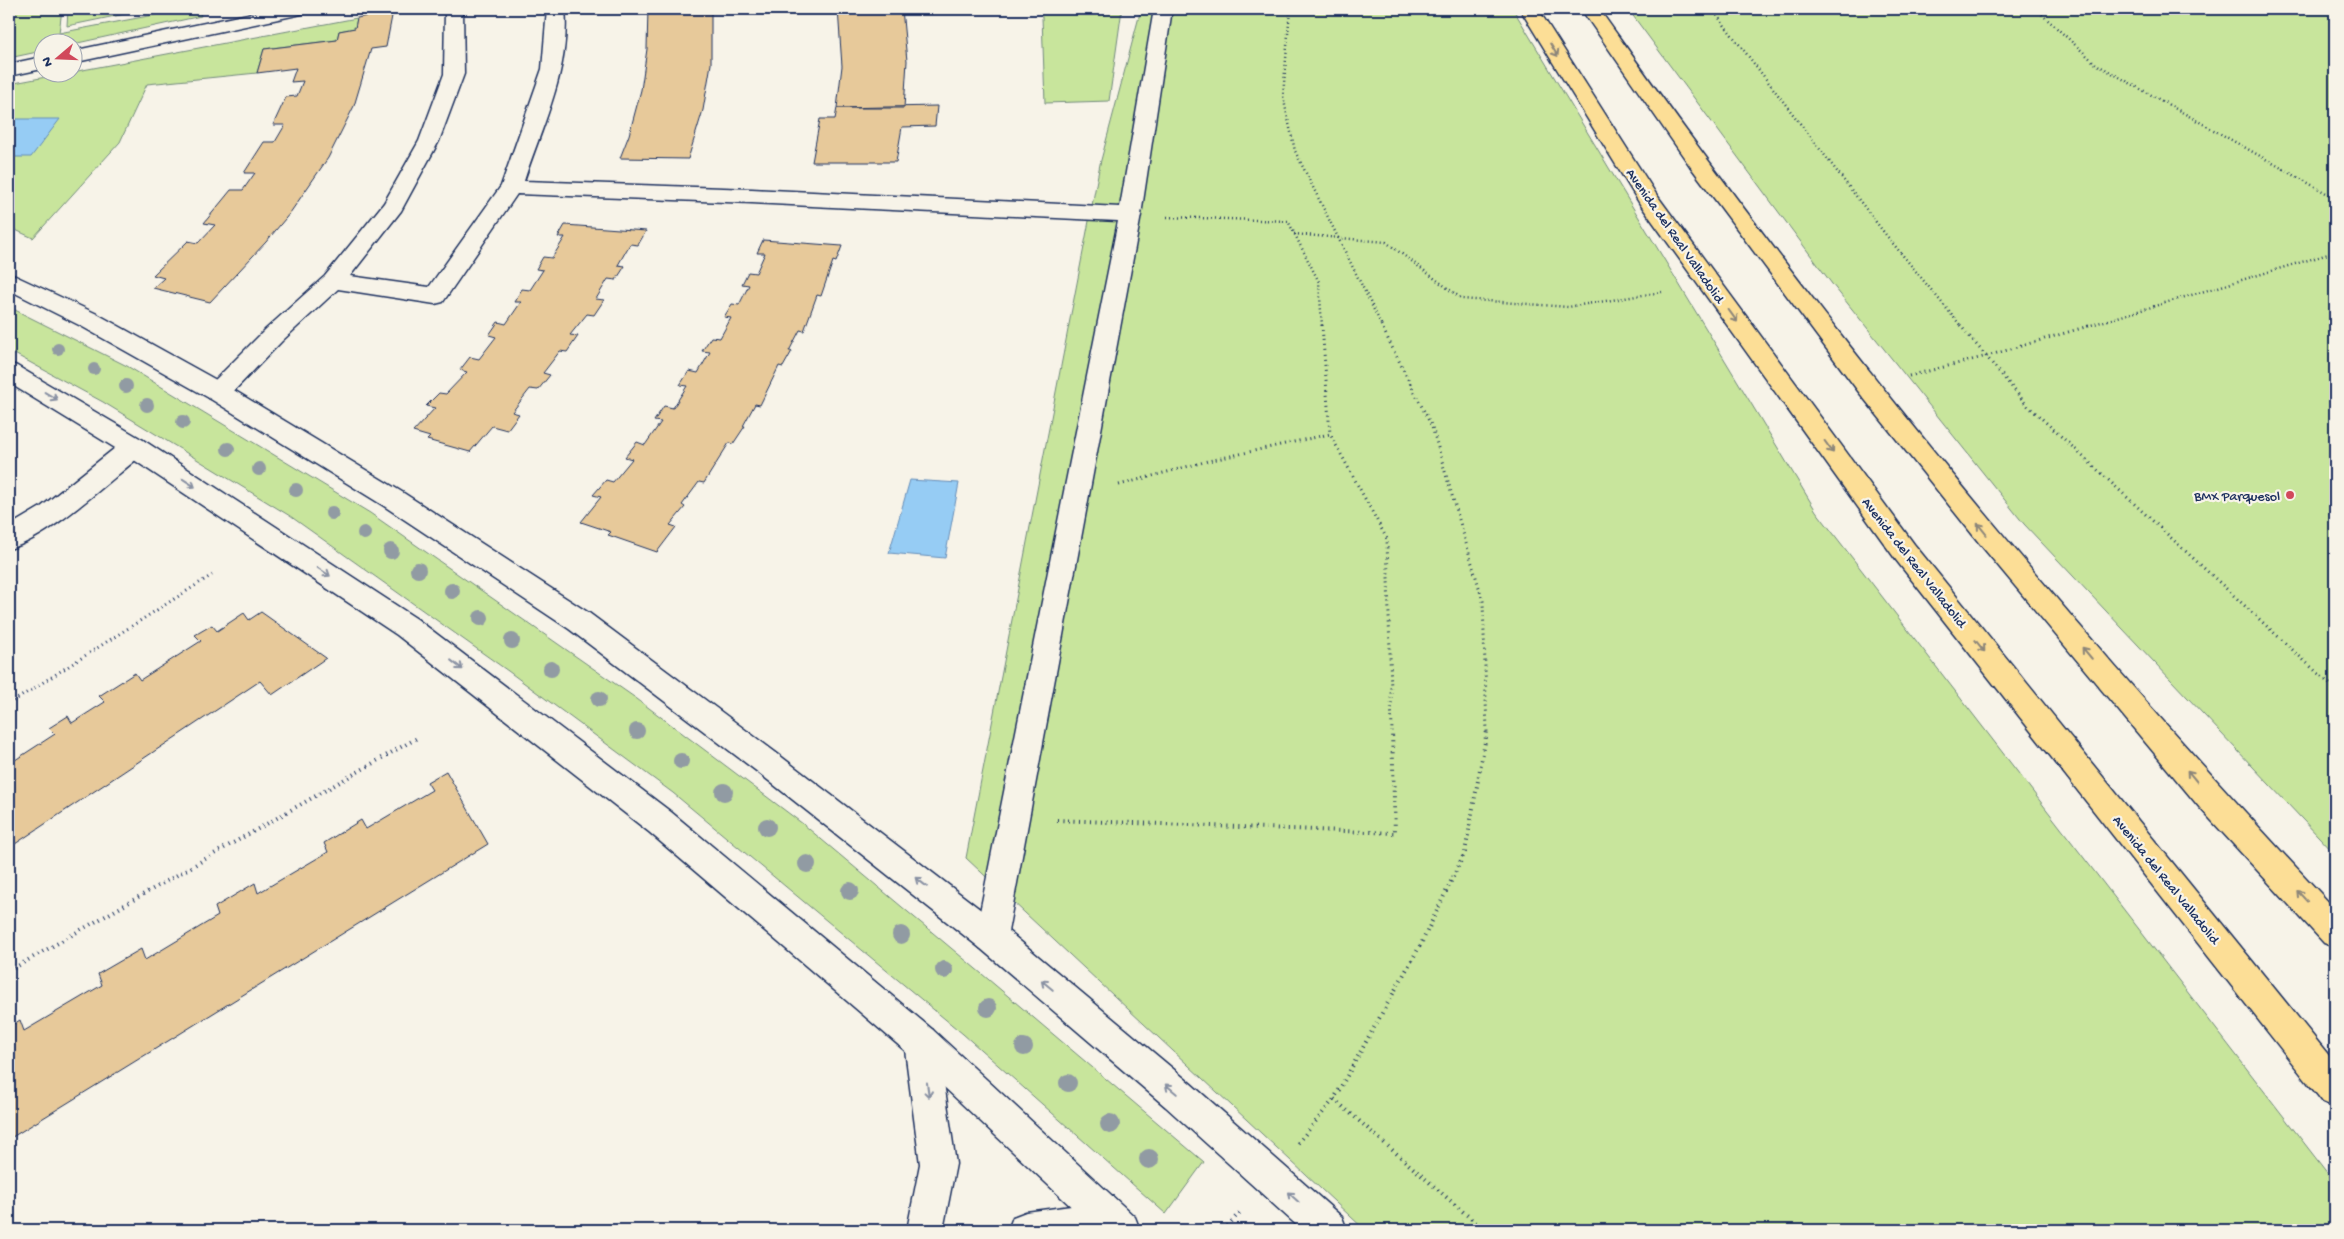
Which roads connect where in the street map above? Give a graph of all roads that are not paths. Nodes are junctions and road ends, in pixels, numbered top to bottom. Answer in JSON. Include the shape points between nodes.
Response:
{"nodes":[{"id":1,"x":297,"y":9,"type":"edge"},
{"id":2,"x":454,"y":9,"type":"edge"},
{"id":3,"x":556,"y":9,"type":"edge"},
{"id":4,"x":1163,"y":9,"type":"edge"},
{"id":5,"x":1529,"y":9,"type":"edge"},
{"id":6,"x":1590,"y":9,"type":"edge"},
{"id":7,"x":82,"y":54,"type":"edge"},
{"id":8,"x":32,"y":65,"type":"edge"},
{"id":9,"x":9,"y":70,"type":"edge"},
{"id":10,"x":511,"y":187,"type":"junction"},
{"id":11,"x":1130,"y":215,"type":"junction"},
{"id":12,"x":9,"y":281,"type":"edge"},
{"id":13,"x":333,"y":281,"type":"junction"},
{"id":14,"x":9,"y":372,"type":"edge"},
{"id":15,"x":218,"y":392,"type":"junction"},
{"id":16,"x":134,"y":447,"type":"junction"},
{"id":17,"x":9,"y":539,"type":"edge"},
{"id":18,"x":2335,"y":932,"type":"edge"},
{"id":19,"x":991,"y":938,"type":"junction"},
{"id":20,"x":921,"y":1042,"type":"junction"},
{"id":21,"x":2335,"y":1090,"type":"edge"},
{"id":22,"x":1116,"y":1224,"type":"edge"},
{"id":23,"x":925,"y":1230,"type":"edge"},
{"id":24,"x":1026,"y":1230,"type":"edge"},
{"id":25,"x":1328,"y":1230,"type":"edge"}],
"edges":[{"from":1,"to":7,"type":"street"},
{"from":2,"to":13,"type":"street","via":[[454,74],[429,141],[394,206]]},
{"from":3,"to":10,"type":"street","via":[[558,20],[552,69]]},
{"from":4,"to":11,"type":"street"},
{"from":5,"to":21,"type":"highway","name":"Avenida del Real Valladolid","one_way":true,"via":[[1648,199],[1905,552]]},
{"from":18,"to":6,"type":"highway","one_way":true,"via":[[2211,798],[1989,537],[1867,385],[1709,176]]},
{"from":8,"to":9,"type":"street"},
{"from":10,"to":11,"type":"street"},
{"from":10,"to":13,"type":"street","via":[[435,296]]},
{"from":11,"to":19,"type":"street"},
{"from":12,"to":15,"type":"street","via":[[89,320]]},
{"from":13,"to":15,"type":"street"},
{"from":14,"to":16,"type":"street","one_way":true},
{"from":19,"to":15,"type":"street","one_way":true,"via":[[769,764],[579,621],[393,499]]},
{"from":16,"to":17,"type":"street","via":[[50,514]]},
{"from":16,"to":20,"type":"street","one_way":true,"via":[[408,627],[660,822]]},
{"from":25,"to":19,"type":"street","one_way":true,"via":[[1178,1095]]},
{"from":20,"to":22,"type":"street"},
{"from":20,"to":23,"type":"street","one_way":true,"via":[[938,1164]]},
{"from":22,"to":24,"type":"street"}]}
